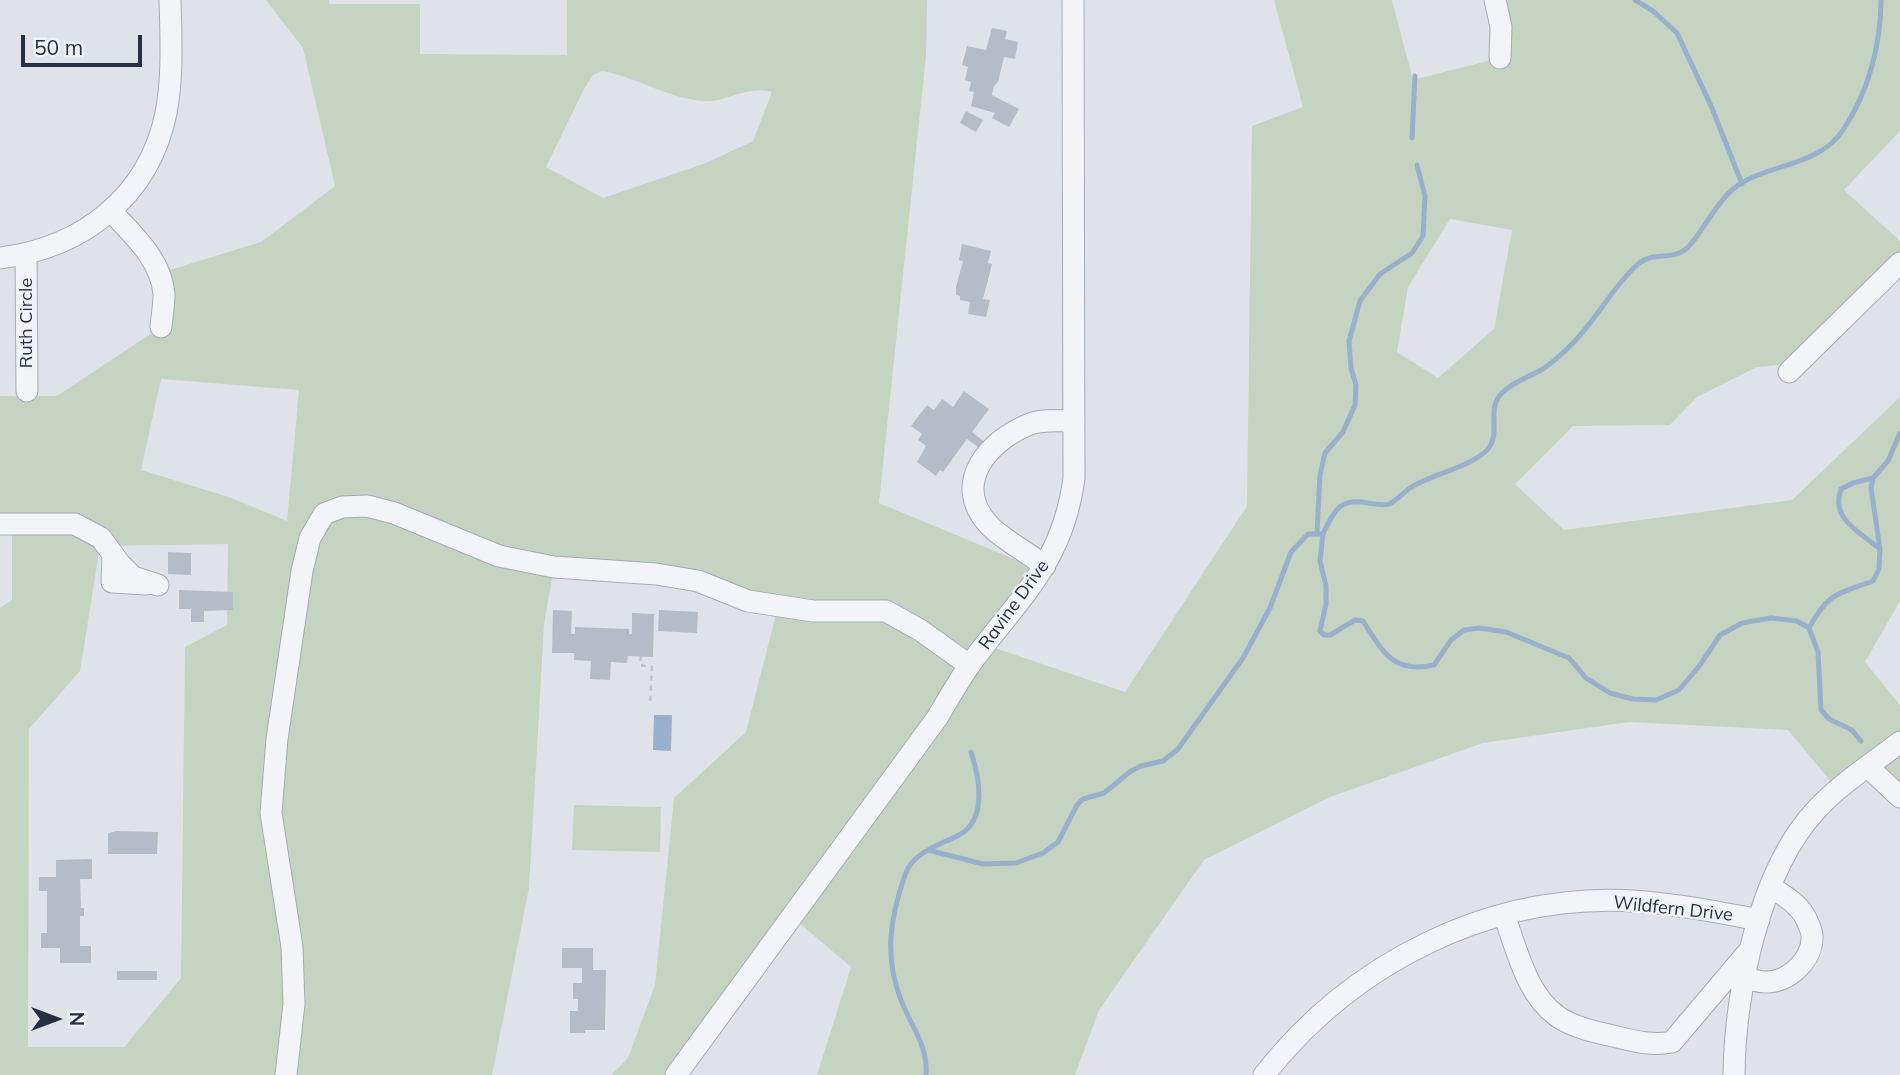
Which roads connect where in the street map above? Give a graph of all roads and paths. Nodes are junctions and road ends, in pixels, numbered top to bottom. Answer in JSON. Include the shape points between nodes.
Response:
{"nodes":[{"id":1,"x":170,"y":0,"type":"edge"},
{"id":2,"x":1073,"y":0,"type":"edge"},
{"id":3,"x":1495,"y":0,"type":"edge"},
{"id":4,"x":1500,"y":58,"type":"dead end"},
{"id":5,"x":111,"y":211,"type":"junction"},
{"id":6,"x":26,"y":255,"type":"junction"},
{"id":7,"x":0,"y":258,"type":"edge"},
{"id":8,"x":1900,"y":263,"type":"edge"},
{"id":9,"x":161,"y":327,"type":"dead end"},
{"id":10,"x":1789,"y":373,"type":"dead end"},
{"id":11,"x":27,"y":391,"type":"dead end"},
{"id":12,"x":1074,"y":421,"type":"junction"},
{"id":13,"x":0,"y":524,"type":"edge"},
{"id":14,"x":113,"y":554,"type":"dead end"},
{"id":15,"x":1045,"y":566,"type":"junction"},
{"id":16,"x":641,"y":656,"type":"dead end"},
{"id":17,"x":970,"y":665,"type":"junction"},
{"id":18,"x":650,"y":705,"type":"dead end"},
{"id":19,"x":1900,"y":743,"type":"edge"},
{"id":20,"x":1868,"y":767,"type":"junction"},
{"id":21,"x":1900,"y":797,"type":"edge"},
{"id":22,"x":1771,"y":887,"type":"junction"},
{"id":23,"x":1504,"y":915,"type":"junction"},
{"id":24,"x":1759,"y":920,"type":"junction"},
{"id":25,"x":1749,"y":951,"type":"junction"},
{"id":26,"x":1744,"y":978,"type":"junction"},
{"id":27,"x":286,"y":1075,"type":"edge"},
{"id":28,"x":676,"y":1075,"type":"edge"},
{"id":29,"x":1264,"y":1075,"type":"edge"},
{"id":30,"x":1734,"y":1075,"type":"edge"}],
"edges":[{"from":1,"to":5,"type":"street","via":[[169,84],[160,136],[140,177]]},
{"from":2,"to":12,"type":"street","name":"Ravine Drive"},
{"from":3,"to":4,"type":"street","via":[[1501,27]]},
{"from":5,"to":6,"type":"street","via":[[73,238]]},
{"from":5,"to":9,"type":"street","via":[[144,246],[160,273],[164,295]]},
{"from":6,"to":7,"type":"street"},
{"from":6,"to":11,"type":"street","name":"Ruth Circle"},
{"from":8,"to":10,"type":"street"},
{"from":12,"to":15,"type":"street","name":"Ravine Drive","via":[[1071,497],[1063,529]]},
{"from":12,"to":15,"type":"street","via":[[1033,423],[1014,432],[989,451],[974,476],[972,496],[988,525]]},
{"from":13,"to":14,"type":"street","via":[[75,524],[101,538]]},
{"from":15,"to":17,"type":"street","name":"Ravine Drive"},
{"from":16,"to":18,"type":"path","via":[[640,665],[652,667]]},
{"from":17,"to":27,"type":"street","via":[[887,611],[813,611],[748,601],[698,581],[554,567],[499,556],[367,506],[342,507],[324,514],[310,538],[302,571],[271,813],[292,947],[294,1004]]},
{"from":17,"to":28,"type":"street","name":"Ravine Drive","via":[[937,718]]},
{"from":19,"to":20,"type":"street"},
{"from":20,"to":21,"type":"street"},
{"from":20,"to":22,"type":"street","via":[[1815,811],[1790,846]]},
{"from":22,"to":24,"type":"street"},
{"from":22,"to":26,"type":"street","via":[[1804,915],[1812,936],[1806,958],[1796,971],[1779,980]]},
{"from":23,"to":24,"type":"street","name":"Wildfern Drive","via":[[1536,907],[1633,901]]},
{"from":23,"to":25,"type":"street","via":[[1528,979],[1558,1017],[1593,1032],[1655,1045],[1672,1042]]},
{"from":23,"to":29,"type":"street","name":"Wildfern Drive","via":[[1434,939],[1385,964],[1312,1021]]},
{"from":24,"to":25,"type":"street"},
{"from":25,"to":26,"type":"street"},
{"from":26,"to":30,"type":"street"}]}
